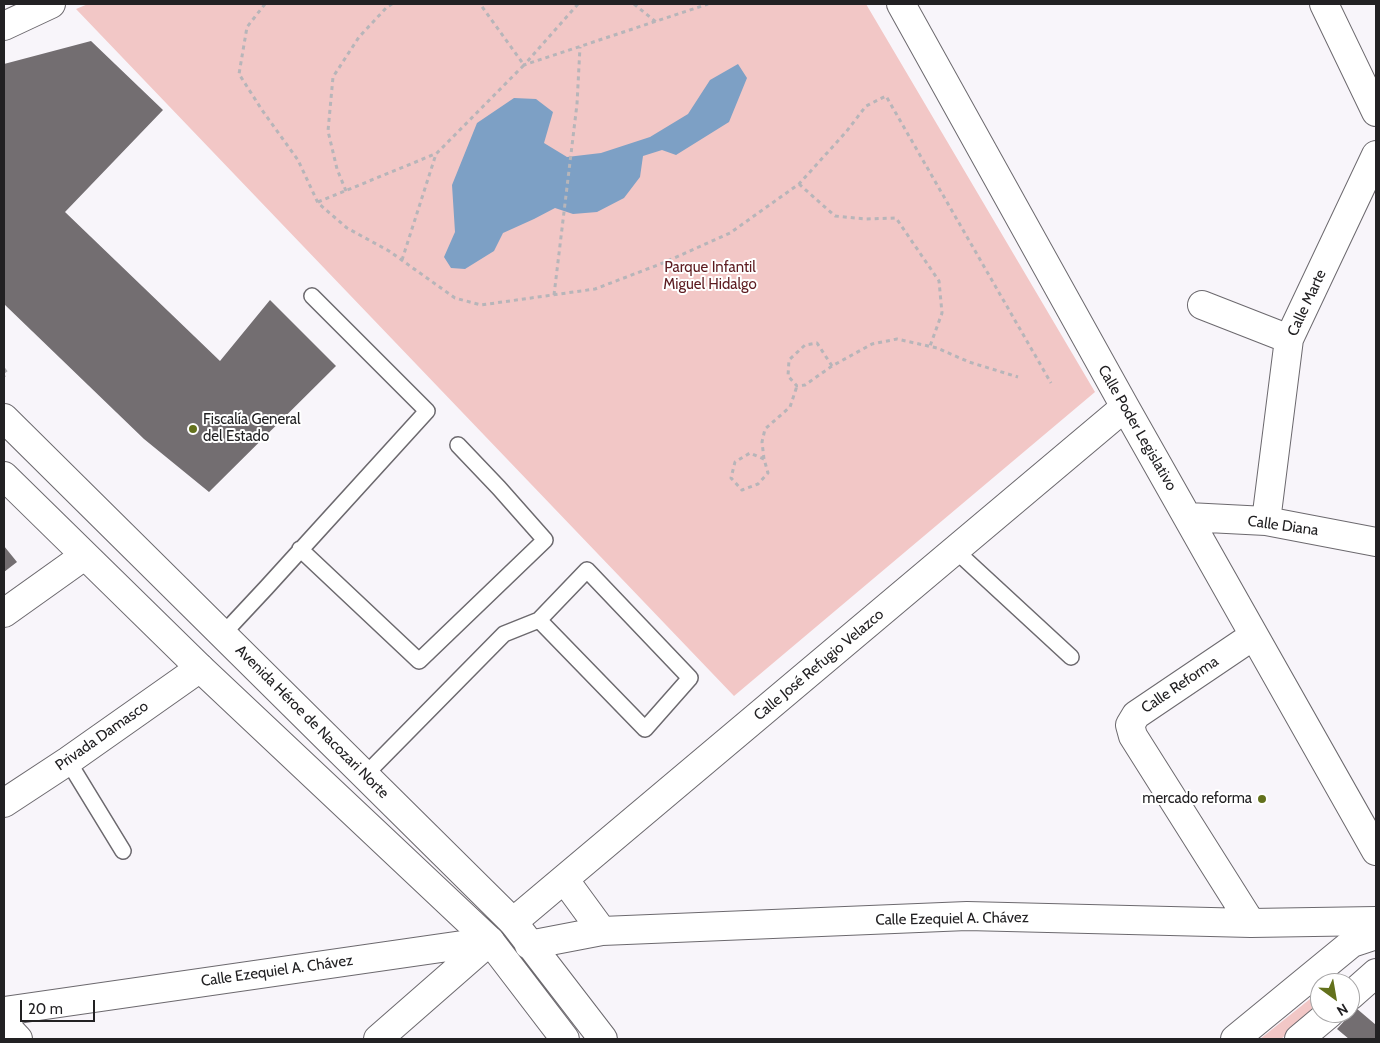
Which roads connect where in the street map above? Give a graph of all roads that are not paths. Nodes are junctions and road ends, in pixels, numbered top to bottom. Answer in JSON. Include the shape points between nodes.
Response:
{"nodes":[{"id":1,"x":51,"y":4,"type":"edge"},
{"id":2,"x":902,"y":4,"type":"edge"},
{"id":3,"x":1324,"y":4,"type":"edge"},
{"id":4,"x":4,"y":26,"type":"edge"},
{"id":5,"x":1376,"y":112,"type":"edge"},
{"id":6,"x":1376,"y":154,"type":"edge"},
{"id":7,"x":312,"y":296,"type":"dead end"},
{"id":8,"x":1202,"y":305,"type":"dead end"},
{"id":9,"x":1289,"y":339,"type":"junction"},
{"id":10,"x":1125,"y":407,"type":"junction"},
{"id":11,"x":4,"y":418,"type":"edge"},
{"id":12,"x":458,"y":445,"type":"dead end"},
{"id":13,"x":4,"y":476,"type":"edge"},
{"id":14,"x":1188,"y":518,"type":"junction"},
{"id":15,"x":1266,"y":521,"type":"junction"},
{"id":16,"x":1376,"y":542,"type":"edge"},
{"id":17,"x":300,"y":549,"type":"junction"},
{"id":18,"x":955,"y":550,"type":"junction"},
{"id":19,"x":84,"y":556,"type":"junction"},
{"id":20,"x":4,"y":613,"type":"edge"},
{"id":21,"x":539,"y":620,"type":"junction"},
{"id":22,"x":223,"y":634,"type":"junction"},
{"id":23,"x":1253,"y":636,"type":"junction"},
{"id":24,"x":1071,"y":657,"type":"dead end"},
{"id":25,"x":200,"y":668,"type":"junction"},
{"id":26,"x":68,"y":761,"type":"junction"},
{"id":27,"x":365,"y":775,"type":"junction"},
{"id":28,"x":4,"y":803,"type":"edge"},
{"id":29,"x":123,"y":850,"type":"dead end"},
{"id":30,"x":1376,"y":851,"type":"edge"},
{"id":31,"x":564,"y":879,"type":"junction"},
{"id":32,"x":1376,"y":921,"type":"edge"},
{"id":33,"x":513,"y":922,"type":"junction"},
{"id":34,"x":1251,"y":923,"type":"junction"},
{"id":35,"x":602,"y":931,"type":"junction"},
{"id":36,"x":1376,"y":935,"type":"edge"},
{"id":37,"x":490,"y":941,"type":"junction"},
{"id":38,"x":529,"y":944,"type":"junction"},
{"id":39,"x":1376,"y":973,"type":"edge"},
{"id":40,"x":1360,"y":987,"type":"edge"},
{"id":41,"x":4,"y":1011,"type":"edge"},
{"id":42,"x":1318,"y":1023,"type":"edge"},
{"id":43,"x":4,"y":1024,"type":"edge"},
{"id":44,"x":18,"y":1039,"type":"edge"},
{"id":45,"x":378,"y":1039,"type":"edge"},
{"id":46,"x":565,"y":1039,"type":"edge"},
{"id":47,"x":603,"y":1039,"type":"edge"},
{"id":48,"x":1235,"y":1039,"type":"edge"},
{"id":49,"x":1299,"y":1039,"type":"edge"}],
"edges":[{"from":1,"to":4,"type":"street"},
{"from":2,"to":10,"type":"street","name":"Calle Poder Legislativo"},
{"from":3,"to":5,"type":"street"},
{"from":6,"to":9,"type":"street","name":"Calle Marte"},
{"from":7,"to":17,"type":"lane","via":[[427,412]]},
{"from":8,"to":9,"type":"street"},
{"from":9,"to":15,"type":"street","name":"Calle Marte"},
{"from":10,"to":14,"type":"street","name":"Calle Poder Legislativo"},
{"from":10,"to":18,"type":"street","name":"Calle José Refugio Velazco"},
{"from":11,"to":22,"type":"street","name":"Avenida Héroe de Nacozari Norte"},
{"from":12,"to":17,"type":"lane","via":[[545,540],[419,661]]},
{"from":13,"to":19,"type":"street"},
{"from":14,"to":15,"type":"street","name":"Calle Diana"},
{"from":14,"to":23,"type":"street","name":"Calle Poder Legislativo"},
{"from":15,"to":16,"type":"street","name":"Calle Diana"},
{"from":17,"to":22,"type":"lane"},
{"from":18,"to":24,"type":"lane"},
{"from":18,"to":31,"type":"street","name":"Calle José Refugio Velazco"},
{"from":19,"to":20,"type":"street"},
{"from":19,"to":25,"type":"street"},
{"from":21,"to":21,"type":"lane","via":[[645,729],[690,678],[588,570]]},
{"from":21,"to":27,"type":"lane","via":[[504,634]]},
{"from":22,"to":27,"type":"street","name":"Avenida Héroe de Nacozari Norte"},
{"from":23,"to":30,"type":"street","name":"Calle Poder Legislativo"},
{"from":23,"to":34,"type":"street","name":"Calle Reforma","via":[[1136,715],[1130,725],[1133,736]]},
{"from":25,"to":26,"type":"street","name":"Privada Damasco"},
{"from":25,"to":37,"type":"street"},
{"from":26,"to":28,"type":"street","name":"Privada Damasco"},
{"from":26,"to":29,"type":"lane"},
{"from":27,"to":33,"type":"street","name":"Avenida Héroe de Nacozari Norte"},
{"from":31,"to":33,"type":"street","name":"Calle José Refugio Velazco"},
{"from":31,"to":35,"type":"street"},
{"from":32,"to":34,"type":"street","name":"Calle Ezequiel A. Chávez"},
{"from":33,"to":38,"type":"street","name":"Avenida Héroe de Nacozari Norte"},
{"from":34,"to":35,"type":"street","name":"Calle Ezequiel A. Chávez","via":[[967,916]]},
{"from":35,"to":38,"type":"street","name":"Calle Ezequiel A. Chávez"},
{"from":36,"to":48,"type":"street","via":[[1352,943]]},
{"from":37,"to":41,"type":"street","name":"Calle Ezequiel A. Chávez"},
{"from":37,"to":45,"type":"street"},
{"from":37,"to":46,"type":"street"},
{"from":38,"to":47,"type":"street","name":"Avenida Héroe de Nacozari Norte"},
{"from":39,"to":40,"type":"street"},
{"from":42,"to":49,"type":"street"},
{"from":43,"to":44,"type":"street"}]}
